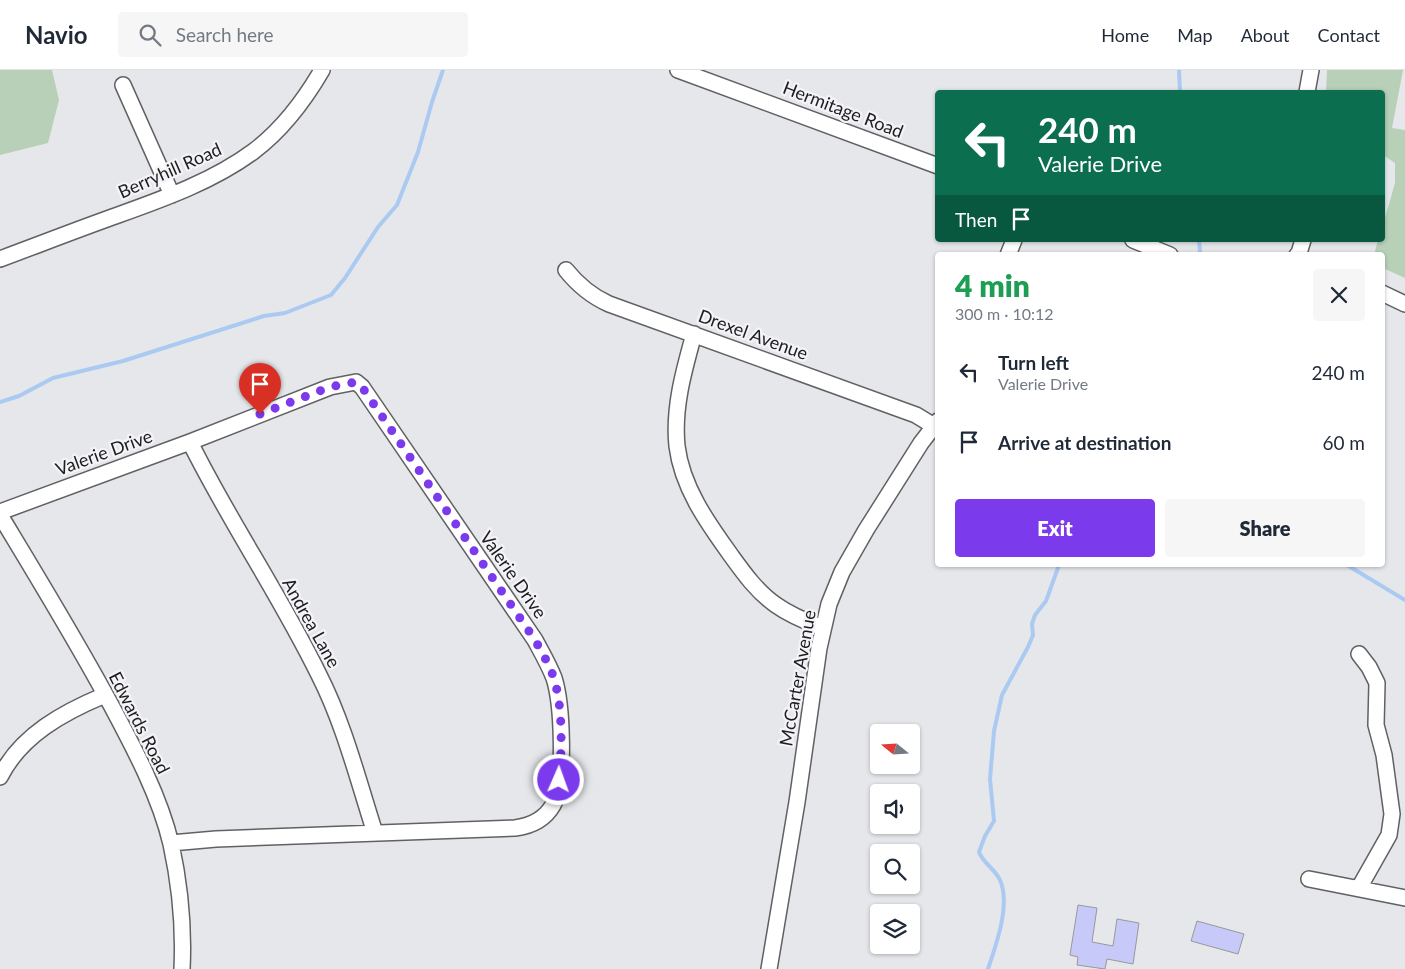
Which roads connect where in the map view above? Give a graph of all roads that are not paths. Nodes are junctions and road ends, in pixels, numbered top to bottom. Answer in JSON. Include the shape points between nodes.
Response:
{"nodes":[{"id":1,"x":322,"y":70,"type":"edge"},
{"id":2,"x":678,"y":70,"type":"edge"},
{"id":3,"x":1311,"y":70,"type":"edge"},
{"id":4,"x":123,"y":85,"type":"dead end"},
{"id":5,"x":1307,"y":90,"type":"edge"},
{"id":6,"x":935,"y":165,"type":"edge"},
{"id":7,"x":172,"y":195,"type":"junction"},
{"id":8,"x":1138,"y":242,"type":"edge"},
{"id":9,"x":1163,"y":252,"type":"edge"},
{"id":10,"x":0,"y":259,"type":"edge"},
{"id":11,"x":566,"y":270,"type":"dead end"},
{"id":12,"x":1385,"y":294,"type":"edge"},
{"id":13,"x":1405,"y":304,"type":"edge"},
{"id":14,"x":694,"y":334,"type":"junction"},
{"id":15,"x":935,"y":424,"type":"edge"},
{"id":16,"x":935,"y":425,"type":"edge"},
{"id":17,"x":190,"y":442,"type":"junction"},
{"id":18,"x":0,"y":513,"type":"edge"},
{"id":19,"x":823,"y":628,"type":"junction"},
{"id":20,"x":1359,"y":654,"type":"dead end"},
{"id":21,"x":105,"y":695,"type":"junction"},
{"id":22,"x":0,"y":777,"type":"edge"},
{"id":23,"x":375,"y":833,"type":"junction"},
{"id":24,"x":171,"y":843,"type":"junction"},
{"id":25,"x":1309,"y":879,"type":"dead end"},
{"id":26,"x":1359,"y":888,"type":"junction"},
{"id":27,"x":1405,"y":898,"type":"edge"},
{"id":28,"x":182,"y":969,"type":"edge"},
{"id":29,"x":769,"y":969,"type":"edge"}],
"edges":[{"from":1,"to":7,"type":"street","name":"Berryhill Road","via":[[297,109],[255,150],[228,168]]},
{"from":2,"to":6,"type":"street","name":"Hermitage Road"},
{"from":3,"to":5,"type":"street"},
{"from":4,"to":7,"type":"street"},
{"from":7,"to":10,"type":"street","name":"Berryhill Road"},
{"from":8,"to":9,"type":"street"},
{"from":11,"to":14,"type":"street","name":"Drexel Avenue","via":[[577,284],[598,299]]},
{"from":12,"to":13,"type":"street"},
{"from":14,"to":15,"type":"street","name":"Drexel Avenue"},
{"from":14,"to":19,"type":"street","via":[[681,385],[676,431],[681,466],[690,488],[712,529],[756,587],[788,613]]},
{"from":16,"to":19,"type":"street","name":"McCarter Avenue","via":[[921,442],[842,572]]},
{"from":17,"to":18,"type":"street","name":"Valerie Drive"},
{"from":17,"to":23,"type":"street","name":"Andrea Lane","via":[[320,676]]},
{"from":17,"to":23,"type":"street","name":"Valerie Drive","via":[[330,387],[356,382],[547,662],[559,700],[560,770],[555,800],[544,816],[515,828]]},
{"from":18,"to":21,"type":"street","name":"Edwards Road"},
{"from":19,"to":29,"type":"street","name":"McCarter Avenue"},
{"from":20,"to":26,"type":"street","via":[[1377,683],[1376,725],[1384,755],[1392,814],[1389,835]]},
{"from":21,"to":22,"type":"street","via":[[38,731],[12,757]]},
{"from":21,"to":24,"type":"street","name":"Edwards Road","via":[[146,774]]},
{"from":23,"to":24,"type":"street","name":"Valerie Drive"},
{"from":24,"to":28,"type":"street","name":"Edwards Road","via":[[182,927]]},
{"from":25,"to":26,"type":"street"},
{"from":26,"to":27,"type":"street"}]}
